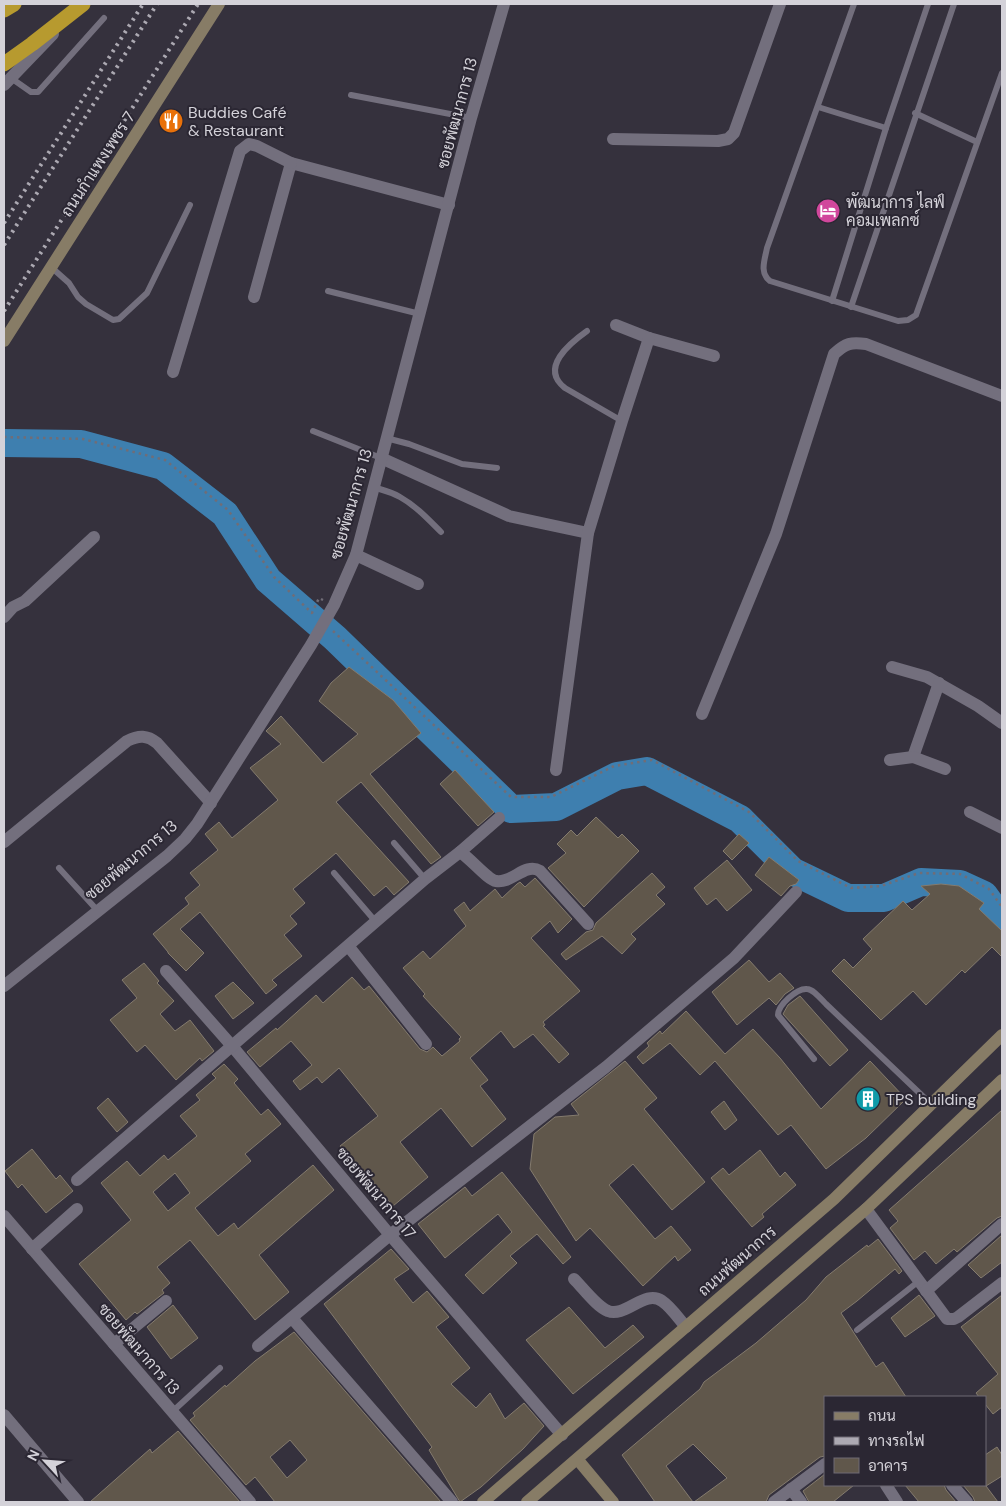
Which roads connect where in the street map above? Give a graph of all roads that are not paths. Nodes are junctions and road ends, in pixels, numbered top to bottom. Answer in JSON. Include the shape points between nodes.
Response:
{"nodes":[{"id":1,"x":14,"y":4,"type":"edge"},
{"id":2,"x":219,"y":4,"type":"edge"},
{"id":3,"x":780,"y":4,"type":"edge"},
{"id":4,"x":854,"y":4,"type":"edge"},
{"id":5,"x":928,"y":4,"type":"edge"},
{"id":6,"x":954,"y":4,"type":"edge"},
{"id":7,"x":502,"y":5,"type":"edge"},
{"id":8,"x":80,"y":6,"type":"edge"},
{"id":9,"x":4,"y":10,"type":"edge"},
{"id":10,"x":104,"y":18,"type":"dead end"},
{"id":11,"x":4,"y":64,"type":"edge"},
{"id":12,"x":1002,"y":73,"type":"edge"},
{"id":13,"x":8,"y":81,"type":"edge"},
{"id":14,"x":352,"y":95,"type":"dead end"},
{"id":15,"x":818,"y":107,"type":"junction"},
{"id":16,"x":916,"y":114,"type":"junction"},
{"id":17,"x":471,"y":118,"type":"junction"},
{"id":18,"x":886,"y":128,"type":"junction"},
{"id":19,"x":613,"y":139,"type":"dead end"},
{"id":20,"x":977,"y":142,"type":"junction"},
{"id":21,"x":291,"y":164,"type":"junction"},
{"id":22,"x":190,"y":205,"type":"dead end"},
{"id":23,"x":449,"y":206,"type":"junction"},
{"id":24,"x":51,"y":267,"type":"junction"},
{"id":25,"x":328,"y":291,"type":"dead end"},
{"id":26,"x":254,"y":297,"type":"dead end"},
{"id":27,"x":832,"y":301,"type":"junction"},
{"id":28,"x":851,"y":307,"type":"junction"},
{"id":29,"x":420,"y":314,"type":"junction"},
{"id":30,"x":616,"y":325,"type":"dead end"},
{"id":31,"x":587,"y":331,"type":"dead end"},
{"id":32,"x":649,"y":338,"type":"junction"},
{"id":33,"x":4,"y":341,"type":"edge"},
{"id":34,"x":714,"y":356,"type":"dead end"},
{"id":35,"x":173,"y":372,"type":"dead end"},
{"id":36,"x":1002,"y":396,"type":"edge"},
{"id":37,"x":622,"y":421,"type":"junction"},
{"id":38,"x":313,"y":430,"type":"dead end"},
{"id":39,"x":386,"y":438,"type":"junction"},
{"id":40,"x":381,"y":458,"type":"junction"},
{"id":41,"x":498,"y":468,"type":"dead end"},
{"id":42,"x":374,"y":487,"type":"junction"},
{"id":43,"x":441,"y":532,"type":"dead end"},
{"id":44,"x":588,"y":533,"type":"junction"},
{"id":45,"x":94,"y":537,"type":"dead end"},
{"id":46,"x":356,"y":555,"type":"junction"},
{"id":47,"x":418,"y":584,"type":"dead end"},
{"id":48,"x":4,"y":617,"type":"edge"},
{"id":49,"x":892,"y":667,"type":"dead end"},
{"id":50,"x":939,"y":683,"type":"junction"},
{"id":51,"x":702,"y":714,"type":"dead end"},
{"id":52,"x":1002,"y":724,"type":"edge"},
{"id":53,"x":913,"y":757,"type":"junction"},
{"id":54,"x":890,"y":760,"type":"dead end"},
{"id":55,"x":945,"y":769,"type":"dead end"},
{"id":56,"x":556,"y":770,"type":"dead end"},
{"id":57,"x":211,"y":803,"type":"junction"},
{"id":58,"x":970,"y":812,"type":"dead end"},
{"id":59,"x":499,"y":818,"type":"dead end"},
{"id":60,"x":1002,"y":828,"type":"edge"},
{"id":61,"x":4,"y":842,"type":"edge"},
{"id":62,"x":394,"y":843,"type":"dead end"},
{"id":63,"x":460,"y":852,"type":"junction"},
{"id":64,"x":59,"y":868,"type":"dead end"},
{"id":65,"x":334,"y":873,"type":"dead end"},
{"id":66,"x":424,"y":880,"type":"junction"},
{"id":67,"x":796,"y":892,"type":"dead end"},
{"id":68,"x":97,"y":910,"type":"junction"},
{"id":69,"x":376,"y":922,"type":"junction"},
{"id":70,"x":588,"y":924,"type":"dead end"},
{"id":71,"x":349,"y":946,"type":"junction"},
{"id":72,"x":166,"y":971,"type":"dead end"},
{"id":73,"x":4,"y":986,"type":"edge"},
{"id":74,"x":1002,"y":1035,"type":"edge"},
{"id":75,"x":426,"y":1044,"type":"dead end"},
{"id":76,"x":232,"y":1046,"type":"junction"},
{"id":77,"x":814,"y":1059,"type":"dead end"},
{"id":78,"x":1002,"y":1080,"type":"edge"},
{"id":79,"x":932,"y":1105,"type":"junction"},
{"id":80,"x":77,"y":1180,"type":"dead end"},
{"id":81,"x":77,"y":1209,"type":"dead end"},
{"id":82,"x":866,"y":1209,"type":"junction"},
{"id":83,"x":4,"y":1216,"type":"edge"},
{"id":84,"x":1002,"y":1224,"type":"edge"},
{"id":85,"x":390,"y":1235,"type":"junction"},
{"id":86,"x":32,"y":1249,"type":"junction"},
{"id":87,"x":574,"y":1279,"type":"dead end"},
{"id":88,"x":1002,"y":1283,"type":"edge"},
{"id":89,"x":923,"y":1286,"type":"junction"},
{"id":90,"x":166,"y":1301,"type":"dead end"},
{"id":91,"x":292,"y":1318,"type":"junction"},
{"id":92,"x":686,"y":1327,"type":"junction"},
{"id":93,"x":857,"y":1330,"type":"dead end"},
{"id":94,"x":114,"y":1344,"type":"junction"},
{"id":95,"x":258,"y":1346,"type":"dead end"},
{"id":96,"x":220,"y":1368,"type":"dead end"},
{"id":97,"x":172,"y":1412,"type":"junction"},
{"id":98,"x":4,"y":1416,"type":"edge"},
{"id":99,"x":562,"y":1435,"type":"junction"},
{"id":100,"x":578,"y":1460,"type":"junction"},
{"id":101,"x":824,"y":1465,"type":"edge"},
{"id":102,"x":887,"y":1486,"type":"edge"},
{"id":103,"x":953,"y":1486,"type":"edge"},
{"id":104,"x":791,"y":1489,"type":"junction"},
{"id":105,"x":78,"y":1502,"type":"edge"},
{"id":106,"x":250,"y":1502,"type":"edge"},
{"id":107,"x":452,"y":1502,"type":"edge"},
{"id":108,"x":483,"y":1502,"type":"edge"},
{"id":109,"x":527,"y":1502,"type":"edge"},
{"id":110,"x":613,"y":1502,"type":"edge"},
{"id":111,"x":774,"y":1502,"type":"edge"},
{"id":112,"x":801,"y":1502,"type":"edge"},
{"id":113,"x":897,"y":1502,"type":"edge"},
{"id":114,"x":966,"y":1502,"type":"edge"}],
"edges":[{"from":1,"to":9,"type":"highway"},
{"from":2,"to":24,"type":"main road","name":"ถนนกำแพงเพชร 7"},
{"from":3,"to":19,"type":"street","via":[[734,132],[728,139]]},
{"from":4,"to":15,"type":"lane"},
{"from":5,"to":18,"type":"lane"},
{"from":6,"to":16,"type":"lane"},
{"from":7,"to":17,"type":"street","name":"ซอยพัฒนาการ 13"},
{"from":8,"to":11,"type":"highway"},
{"from":8,"to":13,"type":"street"},
{"from":10,"to":13,"type":"lane","via":[[38,92]]},
{"from":12,"to":20,"type":"lane"},
{"from":14,"to":17,"type":"lane"},
{"from":15,"to":18,"type":"lane"},
{"from":15,"to":27,"type":"lane","via":[[763,267],[764,275],[770,281]]},
{"from":16,"to":20,"type":"lane"},
{"from":16,"to":28,"type":"lane"},
{"from":17,"to":23,"type":"street","name":"ซอยพัฒนาการ 13"},
{"from":18,"to":27,"type":"lane"},
{"from":20,"to":28,"type":"lane","via":[[916,315],[898,321]]},
{"from":21,"to":23,"type":"street"},
{"from":21,"to":26,"type":"street"},
{"from":21,"to":35,"type":"street","via":[[257,146],[249,144],[240,151]]},
{"from":22,"to":24,"type":"lane","via":[[147,293],[119,319],[113,320],[86,304]]},
{"from":23,"to":29,"type":"street","name":"ซอยพัฒนาการ 13"},
{"from":24,"to":33,"type":"main road","name":"ถนนกำแพงเพชร 7"},
{"from":25,"to":29,"type":"lane"},
{"from":27,"to":28,"type":"lane"},
{"from":29,"to":39,"type":"street","name":"ซอยพัฒนาการ 13"},
{"from":30,"to":32,"type":"street"},
{"from":31,"to":37,"type":"lane","via":[[571,342],[558,359],[556,376],[560,385]]},
{"from":32,"to":34,"type":"street"},
{"from":32,"to":37,"type":"street"},
{"from":36,"to":51,"type":"street","via":[[866,344],[852,342],[834,354],[776,534]]},
{"from":37,"to":44,"type":"street"},
{"from":38,"to":40,"type":"lane"},
{"from":39,"to":40,"type":"street","name":"ซอยพัฒนาการ 13"},
{"from":39,"to":41,"type":"lane","via":[[462,464]]},
{"from":40,"to":42,"type":"street","name":"ซอยพัฒนาการ 13"},
{"from":40,"to":44,"type":"street","via":[[509,516]]},
{"from":42,"to":43,"type":"lane","via":[[406,501]]},
{"from":42,"to":46,"type":"street","name":"ซอยพัฒนาการ 13"},
{"from":44,"to":56,"type":"street"},
{"from":45,"to":48,"type":"street","via":[[25,602]]},
{"from":46,"to":47,"type":"street"},
{"from":46,"to":57,"type":"street","name":"ซอยพัฒนาการ 13","via":[[324,623]]},
{"from":49,"to":50,"type":"street","via":[[927,676]]},
{"from":50,"to":52,"type":"street"},
{"from":50,"to":53,"type":"street"},
{"from":53,"to":54,"type":"street"},
{"from":53,"to":55,"type":"street"},
{"from":57,"to":61,"type":"street","via":[[157,743],[142,736],[127,741]]},
{"from":57,"to":68,"type":"street","name":"ซอยพัฒนาการ 13","via":[[179,845]]},
{"from":58,"to":60,"type":"street"},
{"from":59,"to":63,"type":"street"},
{"from":62,"to":66,"type":"lane"},
{"from":63,"to":66,"type":"street"},
{"from":63,"to":70,"type":"street","via":[[496,881],[508,880],[536,868]]},
{"from":64,"to":68,"type":"lane"},
{"from":65,"to":69,"type":"lane"},
{"from":66,"to":69,"type":"street"},
{"from":67,"to":85,"type":"street","via":[[734,958],[606,1067]]},
{"from":68,"to":73,"type":"street","name":"ซอยพัฒนาการ 13"},
{"from":69,"to":71,"type":"street"},
{"from":71,"to":75,"type":"street"},
{"from":71,"to":76,"type":"street"},
{"from":72,"to":76,"type":"street","name":"ซอยพัฒนาการ 17"},
{"from":74,"to":79,"type":"main road","name":"ถนนพัฒนาการ"},
{"from":76,"to":80,"type":"street"},
{"from":76,"to":85,"type":"street","name":"ซอยพัฒนาการ 17"},
{"from":77,"to":79,"type":"lane","via":[[778,1015],[780,1007],[799,990],[811,990]]},
{"from":78,"to":82,"type":"main road"},
{"from":79,"to":92,"type":"main road","name":"ถนนพัฒนาการ","via":[[834,1198]]},
{"from":81,"to":86,"type":"street"},
{"from":82,"to":89,"type":"street"},
{"from":82,"to":100,"type":"main road"},
{"from":83,"to":86,"type":"street","name":"ซอยพัฒนาการ 13"},
{"from":84,"to":89,"type":"street"},
{"from":85,"to":91,"type":"street"},
{"from":85,"to":99,"type":"street","name":"ซอยพัฒนาการ 17"},
{"from":86,"to":94,"type":"street","name":"ซอยพัฒนาการ 13"},
{"from":87,"to":92,"type":"street","via":[[610,1313],[656,1298],[664,1301]]},
{"from":88,"to":89,"type":"street","via":[[954,1319],[944,1316]]},
{"from":89,"to":93,"type":"lane"},
{"from":90,"to":94,"type":"street"},
{"from":91,"to":95,"type":"street"},
{"from":91,"to":107,"type":"street"},
{"from":92,"to":99,"type":"main road","name":"ถนนพัฒนาการ"},
{"from":94,"to":97,"type":"street","name":"ซอยพัฒนาการ 13"},
{"from":96,"to":97,"type":"lane"},
{"from":97,"to":106,"type":"street","name":"ซอยพัฒนาการ 13"},
{"from":98,"to":105,"type":"street"},
{"from":99,"to":108,"type":"main road","name":"ถนนพัฒนาการ"},
{"from":100,"to":109,"type":"main road"},
{"from":100,"to":110,"type":"main road"},
{"from":101,"to":104,"type":"street"},
{"from":102,"to":113,"type":"street"},
{"from":103,"to":114,"type":"street"},
{"from":104,"to":111,"type":"street"},
{"from":104,"to":112,"type":"street"}]}
